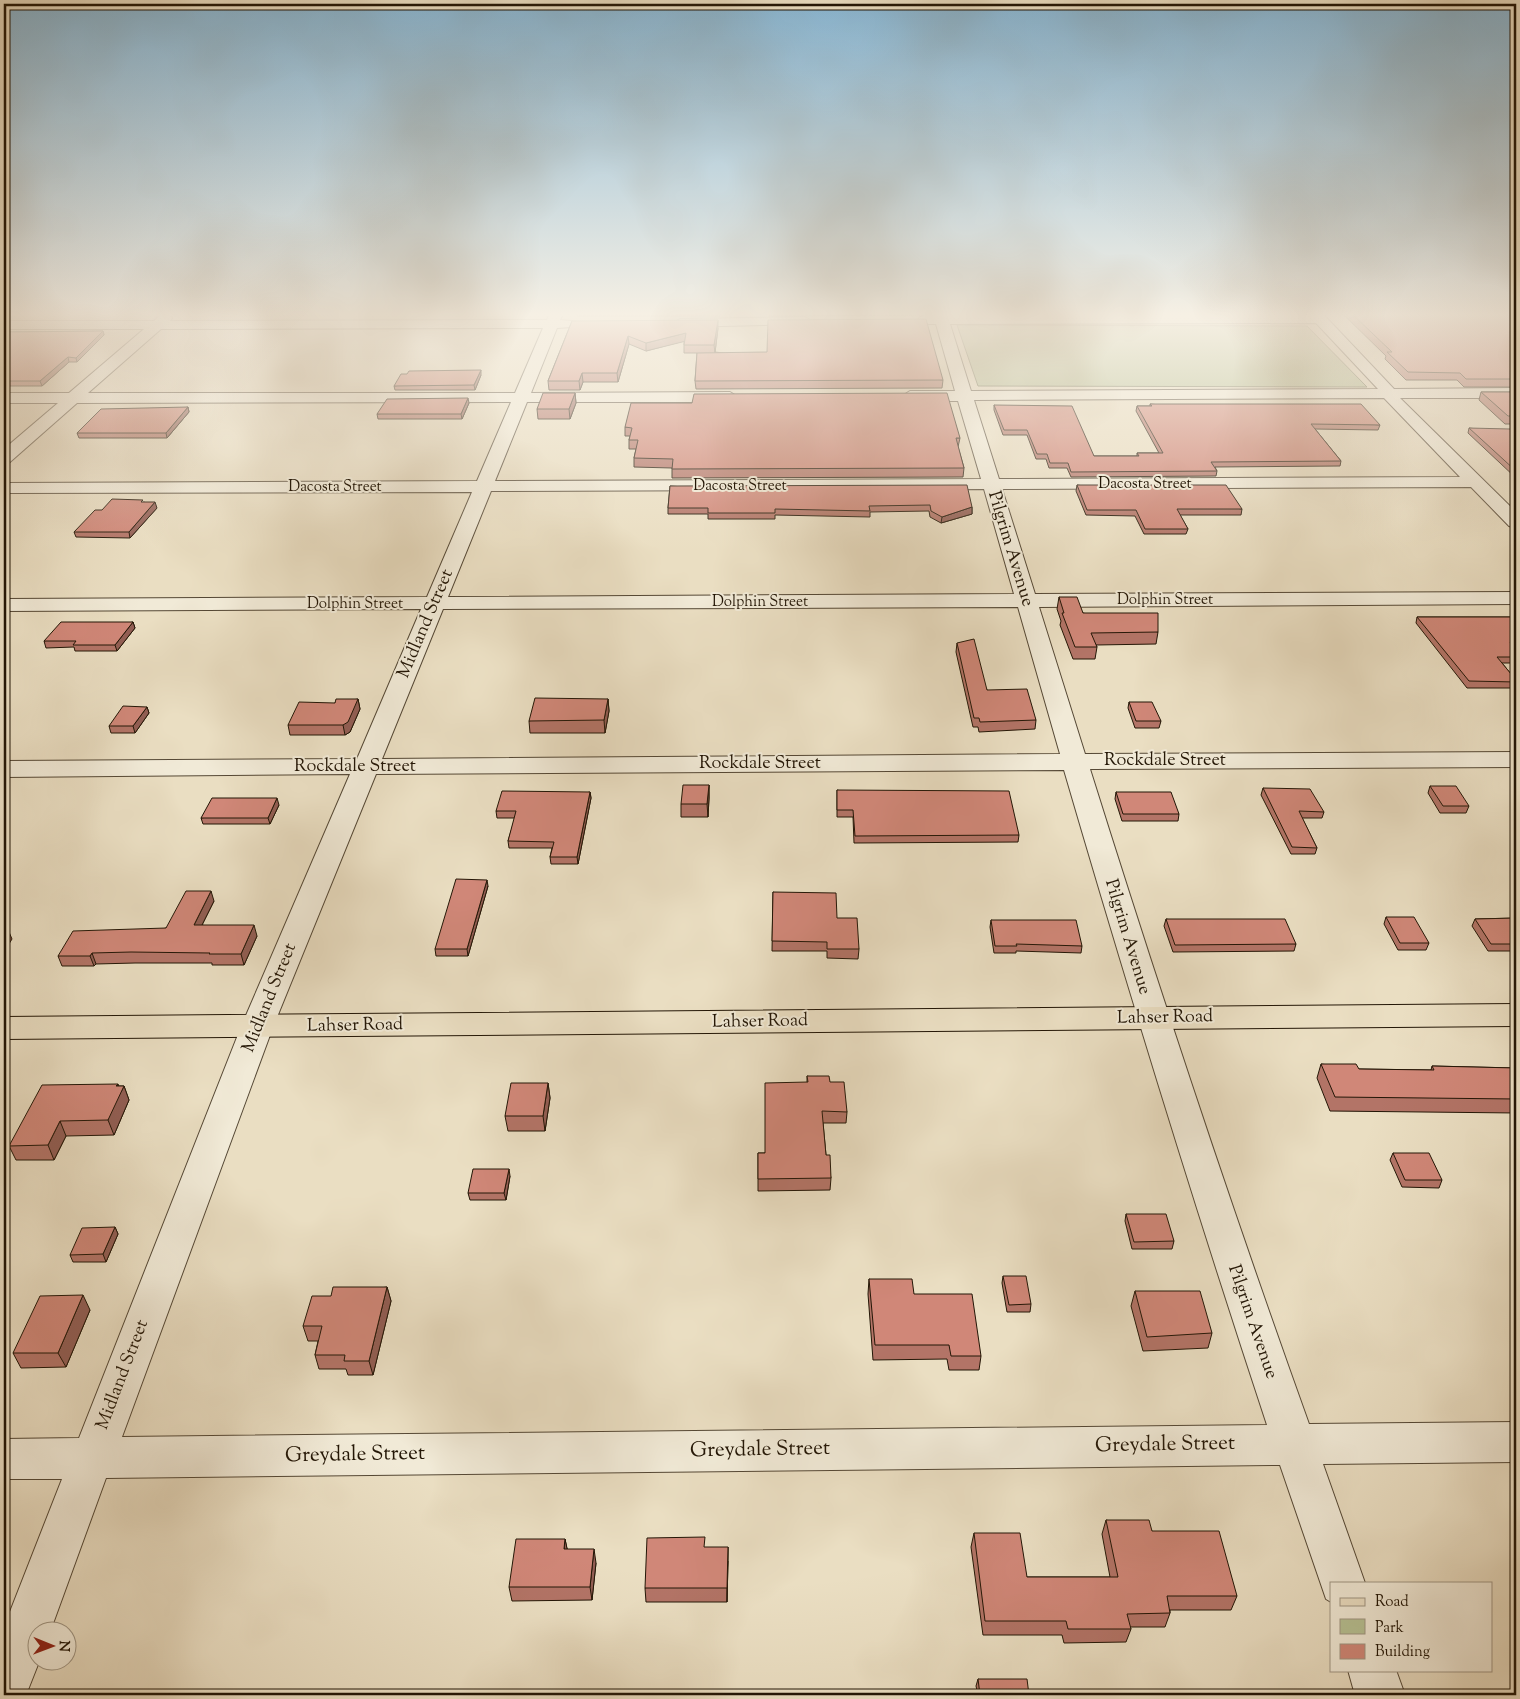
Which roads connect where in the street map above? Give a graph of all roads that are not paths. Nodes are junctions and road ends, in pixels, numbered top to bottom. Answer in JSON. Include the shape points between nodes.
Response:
{"nodes":[{"id":1,"x":79,"y":393,"type":"edge"},
{"id":2,"x":524,"y":393,"type":"edge"},
{"id":3,"x":1480,"y":393,"type":"edge"},
{"id":4,"x":1390,"y":394,"type":"junction"},
{"id":5,"x":964,"y":395,"type":"junction"},
{"id":6,"x":891,"y":396,"type":"edge"},
{"id":7,"x":742,"y":397,"type":"edge"},
{"id":8,"x":4,"y":398,"type":"edge"},
{"id":9,"x":74,"y":398,"type":"junction"},
{"id":10,"x":521,"y":398,"type":"junction"},
{"id":11,"x":4,"y":458,"type":"edge"},
{"id":12,"x":1476,"y":482,"type":"junction"},
{"id":13,"x":990,"y":485,"type":"junction"},
{"id":14,"x":484,"y":487,"type":"junction"},
{"id":15,"x":4,"y":488,"type":"edge"},
{"id":16,"x":1516,"y":522,"type":"edge"},
{"id":17,"x":1516,"y":598,"type":"edge"},
{"id":18,"x":1025,"y":600,"type":"junction"},
{"id":19,"x":434,"y":604,"type":"junction"},
{"id":20,"x":4,"y":605,"type":"edge"},
{"id":21,"x":1516,"y":759,"type":"edge"},
{"id":22,"x":1074,"y":762,"type":"junction"},
{"id":23,"x":365,"y":767,"type":"junction"},
{"id":24,"x":4,"y":768,"type":"edge"},
{"id":25,"x":1516,"y":1015,"type":"edge"},
{"id":26,"x":1152,"y":1018,"type":"junction"},
{"id":27,"x":257,"y":1027,"type":"junction"},
{"id":28,"x":4,"y":1028,"type":"edge"},
{"id":29,"x":1516,"y":1442,"type":"edge"},
{"id":30,"x":1293,"y":1444,"type":"junction"},
{"id":31,"x":92,"y":1457,"type":"junction"},
{"id":32,"x":4,"y":1459,"type":"edge"},
{"id":33,"x":1342,"y":1582,"type":"edge"},
{"id":34,"x":1373,"y":1672,"type":"edge"},
{"id":35,"x":4,"y":1689,"type":"edge"},
{"id":36,"x":1380,"y":1695,"type":"edge"}],
"edges":[{"from":1,"to":9,"type":"street"},
{"from":2,"to":10,"type":"street","name":"Midland Street"},
{"from":3,"to":4,"type":"street"},
{"from":4,"to":5,"type":"street"},
{"from":4,"to":12,"type":"street"},
{"from":5,"to":6,"type":"street"},
{"from":5,"to":13,"type":"street","name":"Pilgrim Avenue"},
{"from":7,"to":10,"type":"street"},
{"from":8,"to":9,"type":"street"},
{"from":9,"to":10,"type":"street"},
{"from":9,"to":11,"type":"street"},
{"from":10,"to":14,"type":"street","name":"Midland Street"},
{"from":12,"to":13,"type":"street","name":"Dacosta Street"},
{"from":12,"to":16,"type":"street"},
{"from":13,"to":14,"type":"street","name":"Dacosta Street"},
{"from":13,"to":18,"type":"street","name":"Pilgrim Avenue"},
{"from":14,"to":15,"type":"street","name":"Dacosta Street"},
{"from":14,"to":19,"type":"street","name":"Midland Street"},
{"from":17,"to":18,"type":"street","name":"Dolphin Street"},
{"from":18,"to":19,"type":"street","name":"Dolphin Street"},
{"from":18,"to":22,"type":"street","name":"Pilgrim Avenue"},
{"from":19,"to":20,"type":"street","name":"Dolphin Street"},
{"from":19,"to":23,"type":"street","name":"Midland Street"},
{"from":21,"to":22,"type":"street","name":"Rockdale Street"},
{"from":22,"to":23,"type":"street","name":"Rockdale Street"},
{"from":22,"to":26,"type":"street","name":"Pilgrim Avenue"},
{"from":23,"to":24,"type":"street","name":"Rockdale Street"},
{"from":23,"to":27,"type":"street","name":"Midland Street"},
{"from":25,"to":26,"type":"main road","name":"Lahser Road"},
{"from":26,"to":27,"type":"main road","name":"Lahser Road"},
{"from":26,"to":30,"type":"street","name":"Pilgrim Avenue"},
{"from":27,"to":28,"type":"main road","name":"Lahser Road"},
{"from":27,"to":31,"type":"street","name":"Midland Street"},
{"from":29,"to":30,"type":"street","name":"Greydale Street"},
{"from":30,"to":31,"type":"street","name":"Greydale Street"},
{"from":30,"to":33,"type":"street","name":"Pilgrim Avenue"},
{"from":31,"to":32,"type":"street","name":"Greydale Street"},
{"from":31,"to":35,"type":"street","name":"Midland Street"},
{"from":34,"to":36,"type":"street"}]}
